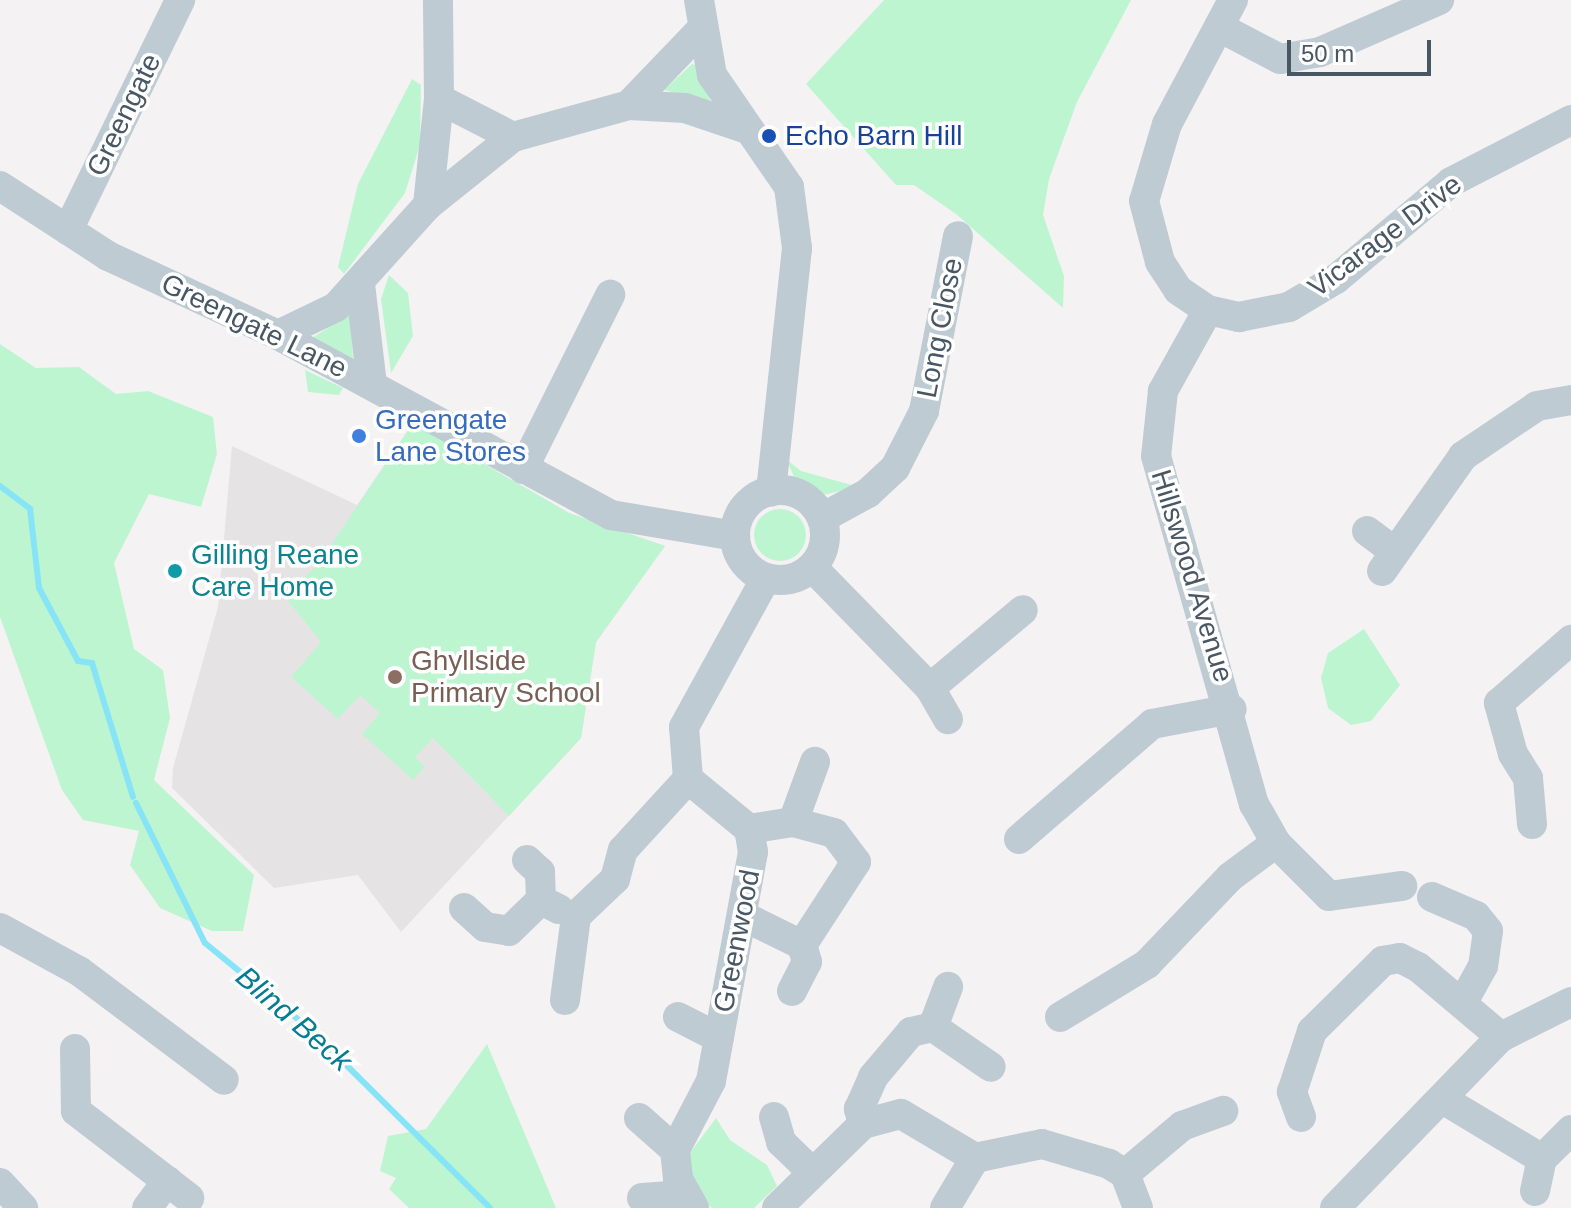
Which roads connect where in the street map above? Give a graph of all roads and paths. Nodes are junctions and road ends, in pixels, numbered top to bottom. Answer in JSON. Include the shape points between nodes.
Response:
{"nodes":[{"id":1,"x":180,"y":0,"type":"edge"},
{"id":2,"x":438,"y":0,"type":"edge"},
{"id":3,"x":699,"y":0,"type":"edge"},
{"id":4,"x":1439,"y":0,"type":"edge"},
{"id":5,"x":1226,"y":13,"type":"edge"},
{"id":6,"x":700,"y":31,"type":"junction"},
{"id":7,"x":439,"y":99,"type":"junction"},
{"id":8,"x":629,"y":105,"type":"junction"},
{"id":9,"x":1571,"y":120,"type":"edge"},
{"id":10,"x":744,"y":128,"type":"junction"},
{"id":11,"x":513,"y":137,"type":"junction"},
{"id":12,"x":0,"y":186,"type":"edge"},
{"id":13,"x":428,"y":205,"type":"junction"},
{"id":14,"x":68,"y":230,"type":"junction"},
{"id":15,"x":958,"y":236,"type":"dead end"},
{"id":16,"x":360,"y":284,"type":"junction"},
{"id":17,"x":610,"y":295,"type":"dead end"},
{"id":18,"x":1208,"y":310,"type":"junction"},
{"id":19,"x":278,"y":335,"type":"junction"},
{"id":20,"x":372,"y":385,"type":"junction"},
{"id":21,"x":1571,"y":400,"type":"edge"},
{"id":22,"x":523,"y":469,"type":"junction"},
{"id":23,"x":771,"y":492,"type":"junction"},
{"id":24,"x":822,"y":518,"type":"junction"},
{"id":25,"x":1367,"y":531,"type":"dead end"},
{"id":26,"x":735,"y":536,"type":"junction"},
{"id":27,"x":812,"y":567,"type":"junction"},
{"id":28,"x":766,"y":578,"type":"junction"},
{"id":29,"x":1023,"y":610,"type":"dead end"},
{"id":30,"x":1571,"y":640,"type":"edge"},
{"id":31,"x":930,"y":688,"type":"junction"},
{"id":32,"x":1232,"y":709,"type":"junction"},
{"id":33,"x":948,"y":719,"type":"dead end"},
{"id":34,"x":815,"y":762,"type":"dead end"},
{"id":35,"x":688,"y":779,"type":"junction"},
{"id":36,"x":793,"y":822,"type":"junction"},
{"id":37,"x":1532,"y":824,"type":"dead end"},
{"id":38,"x":749,"y":829,"type":"junction"},
{"id":39,"x":1019,"y":839,"type":"dead end"},
{"id":40,"x":1276,"y":843,"type":"junction"},
{"id":41,"x":527,"y":860,"type":"dead end"},
{"id":42,"x":1402,"y":886,"type":"dead end"},
{"id":43,"x":1432,"y":897,"type":"dead end"},
{"id":44,"x":541,"y":900,"type":"junction"},
{"id":45,"x":464,"y":908,"type":"dead end"},
{"id":46,"x":576,"y":916,"type":"junction"},
{"id":47,"x":743,"y":916,"type":"junction"},
{"id":48,"x":0,"y":928,"type":"edge"},
{"id":49,"x":802,"y":945,"type":"junction"},
{"id":50,"x":948,"y":987,"type":"dead end"},
{"id":51,"x":792,"y":991,"type":"dead end"},
{"id":52,"x":1465,"y":999,"type":"junction"},
{"id":53,"x":565,"y":1000,"type":"dead end"},
{"id":54,"x":1571,"y":1002,"type":"edge"},
{"id":55,"x":678,"y":1017,"type":"dead end"},
{"id":56,"x":1060,"y":1017,"type":"dead end"},
{"id":57,"x":933,"y":1027,"type":"junction"},
{"id":58,"x":1501,"y":1037,"type":"junction"},
{"id":59,"x":719,"y":1038,"type":"junction"},
{"id":60,"x":75,"y":1049,"type":"dead end"},
{"id":61,"x":991,"y":1067,"type":"dead end"},
{"id":62,"x":224,"y":1080,"type":"dead end"},
{"id":63,"x":1444,"y":1100,"type":"junction"},
{"id":64,"x":1223,"y":1111,"type":"dead end"},
{"id":65,"x":774,"y":1117,"type":"dead end"},
{"id":66,"x":1301,"y":1117,"type":"dead end"},
{"id":67,"x":639,"y":1118,"type":"dead end"},
{"id":68,"x":863,"y":1124,"type":"junction"},
{"id":69,"x":1571,"y":1130,"type":"edge"},
{"id":70,"x":675,"y":1150,"type":"junction"},
{"id":71,"x":975,"y":1158,"type":"junction"},
{"id":72,"x":1542,"y":1159,"type":"junction"},
{"id":73,"x":811,"y":1171,"type":"junction"},
{"id":74,"x":1125,"y":1174,"type":"junction"},
{"id":75,"x":0,"y":1183,"type":"edge"},
{"id":76,"x":1535,"y":1191,"type":"dead end"},
{"id":77,"x":642,"y":1198,"type":"dead end"},
{"id":78,"x":689,"y":1202,"type":"edge"},
{"id":79,"x":1346,"y":1204,"type":"edge"},
{"id":80,"x":23,"y":1208,"type":"edge"},
{"id":81,"x":147,"y":1208,"type":"edge"},
{"id":82,"x":777,"y":1208,"type":"edge"},
{"id":83,"x":945,"y":1208,"type":"edge"},
{"id":84,"x":1138,"y":1208,"type":"edge"}],
"edges":[{"from":1,"to":14,"type":"street","name":"Greengate"},
{"from":2,"to":7,"type":"street"},
{"from":3,"to":6,"type":"street"},
{"from":4,"to":5,"type":"street","via":[[1320,52],[1280,59]]},
{"from":5,"to":18,"type":"street","name":"Vicarage Drive","via":[[1167,124],[1144,201],[1160,262],[1178,290]]},
{"from":6,"to":8,"type":"street"},
{"from":6,"to":10,"type":"street","via":[[712,75]]},
{"from":7,"to":11,"type":"street"},
{"from":7,"to":13,"type":"street"},
{"from":8,"to":10,"type":"street","via":[[685,108]]},
{"from":8,"to":11,"type":"street"},
{"from":9,"to":18,"type":"street","name":"Vicarage Drive","via":[[1451,182],[1336,279],[1289,307],[1239,317]]},
{"from":10,"to":23,"type":"street","via":[[789,187],[797,248]]},
{"from":11,"to":13,"type":"street"},
{"from":12,"to":14,"type":"street","name":"Greengate Lane"},
{"from":13,"to":16,"type":"street"},
{"from":14,"to":19,"type":"street","name":"Greengate Lane"},
{"from":15,"to":24,"type":"street","name":"Long Close","via":[[924,411],[895,468],[868,493]]},
{"from":16,"to":19,"type":"street","via":[[336,307]]},
{"from":16,"to":20,"type":"street"},
{"from":17,"to":22,"type":"street"},
{"from":18,"to":32,"type":"street","name":"Hillswood Avenue","via":[[1163,391],[1156,456],[1175,540]]},
{"from":19,"to":20,"type":"street","name":"Greengate Lane"},
{"from":20,"to":22,"type":"street","name":"Greengate Lane"},
{"from":21,"to":25,"type":"street","via":[[1537,406],[1463,456],[1388,562]]},
{"from":22,"to":26,"type":"street","name":"Greengate Lane","via":[[611,515]]},
{"from":23,"to":24,"type":"street","via":[[804,497]]},
{"from":23,"to":26,"type":"street","via":[[743,510]]},
{"from":24,"to":27,"type":"street","via":[[824,544]]},
{"from":26,"to":28,"type":"street","via":[[744,562]]},
{"from":27,"to":28,"type":"street","via":[[790,579]]},
{"from":27,"to":31,"type":"street"},
{"from":28,"to":35,"type":"street","via":[[684,727]]},
{"from":29,"to":31,"type":"street"},
{"from":30,"to":37,"type":"street","via":[[1487,703],[1528,778]]},
{"from":31,"to":33,"type":"street"},
{"from":32,"to":39,"type":"street","name":"Hillswood Avenue","via":[[1152,724]]},
{"from":32,"to":40,"type":"street","name":"Hillswood Avenue","via":[[1254,804]]},
{"from":34,"to":36,"type":"street"},
{"from":35,"to":38,"type":"street","name":"Greenwood"},
{"from":35,"to":46,"type":"street","via":[[623,850],[615,879]]},
{"from":36,"to":38,"type":"street"},
{"from":36,"to":49,"type":"street","via":[[834,833],[856,862]]},
{"from":38,"to":47,"type":"street","name":"Greenwood","via":[[753,852]]},
{"from":40,"to":42,"type":"street","name":"Hillswood Avenue","via":[[1329,896]]},
{"from":40,"to":56,"type":"street","via":[[1230,877],[1147,964]]},
{"from":41,"to":44,"type":"street","via":[[540,872]]},
{"from":43,"to":52,"type":"street","via":[[1476,916],[1488,931],[1483,966]]},
{"from":44,"to":45,"type":"street","via":[[509,931],[485,927]]},
{"from":44,"to":46,"type":"street"},
{"from":46,"to":53,"type":"street"},
{"from":47,"to":49,"type":"street"},
{"from":47,"to":59,"type":"street","name":"Greenwood"},
{"from":48,"to":62,"type":"street","via":[[79,971]]},
{"from":49,"to":51,"type":"street","via":[[807,962]]},
{"from":50,"to":57,"type":"street"},
{"from":52,"to":58,"type":"street"},
{"from":52,"to":66,"type":"street","via":[[1400,958],[1383,961],[1312,1031],[1292,1092]]},
{"from":54,"to":58,"type":"street"},
{"from":55,"to":59,"type":"street","name":"Greenwood"},
{"from":57,"to":61,"type":"street"},
{"from":57,"to":68,"type":"street","via":[[911,1032],[886,1056],[859,1109]]},
{"from":58,"to":63,"type":"street"},
{"from":59,"to":70,"type":"street","name":"Greenwood","via":[[711,1081]]},
{"from":60,"to":81,"type":"street","via":[[76,1111],[178,1189]]},
{"from":63,"to":72,"type":"street"},
{"from":63,"to":79,"type":"street"},
{"from":64,"to":74,"type":"street","via":[[1182,1126]]},
{"from":65,"to":73,"type":"street","via":[[781,1142]]},
{"from":67,"to":70,"type":"street"},
{"from":68,"to":71,"type":"street","via":[[901,1114]]},
{"from":68,"to":73,"type":"street"},
{"from":69,"to":72,"type":"street"},
{"from":70,"to":78,"type":"street"},
{"from":71,"to":74,"type":"street","via":[[1042,1144]]},
{"from":71,"to":83,"type":"street"},
{"from":72,"to":76,"type":"street"},
{"from":73,"to":82,"type":"street"},
{"from":74,"to":84,"type":"street"},
{"from":75,"to":80,"type":"street"},
{"from":77,"to":78,"type":"street"}]}
